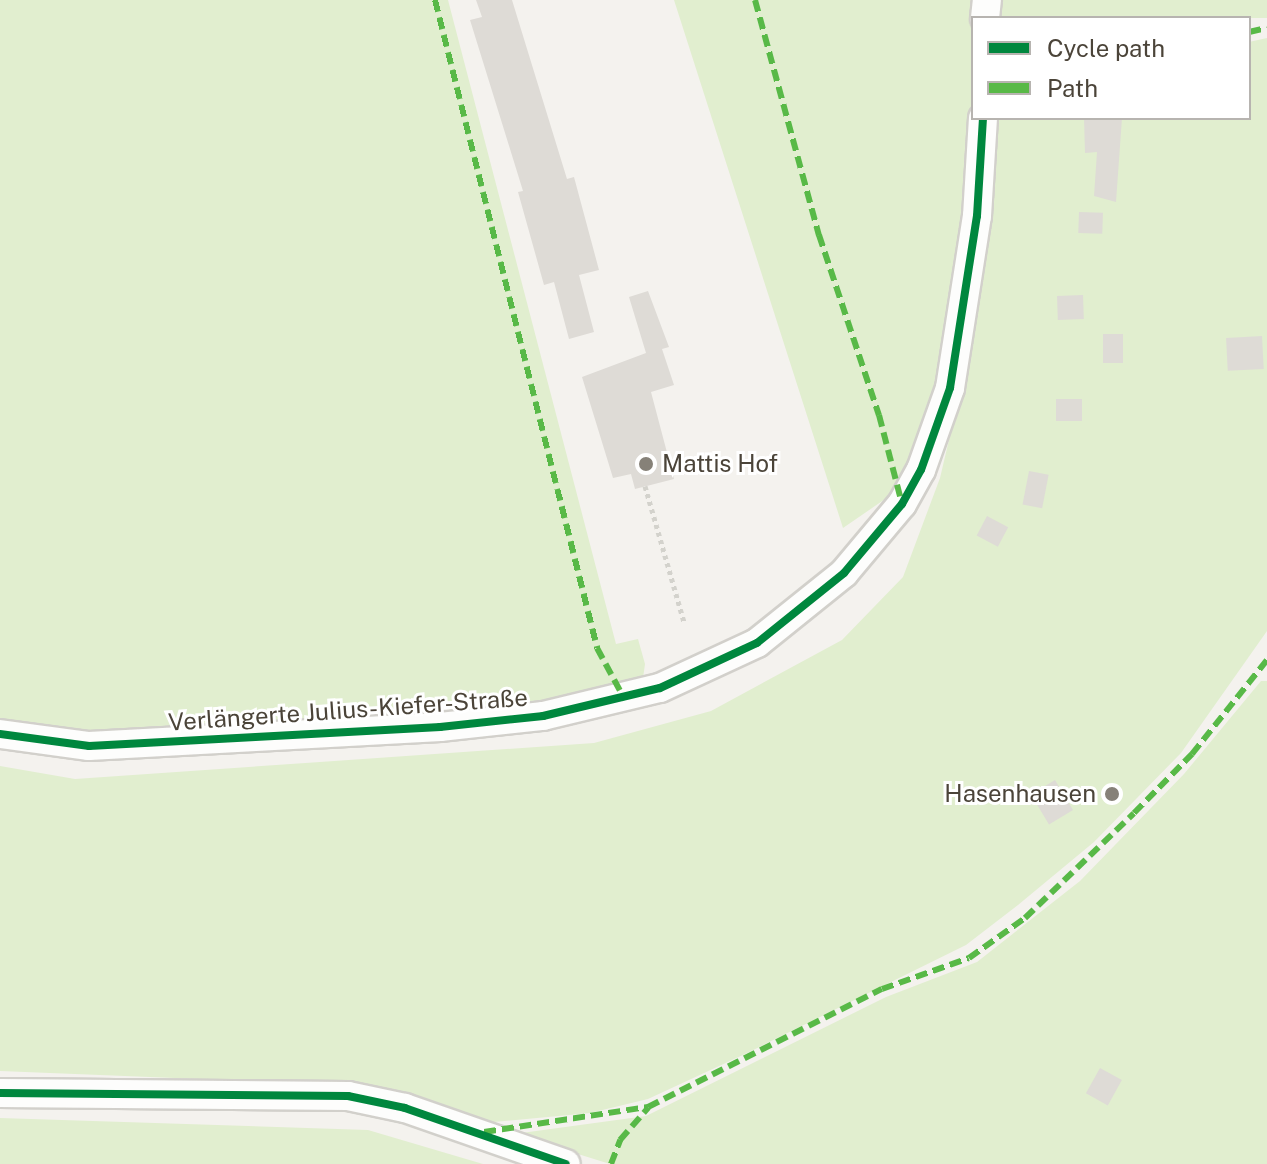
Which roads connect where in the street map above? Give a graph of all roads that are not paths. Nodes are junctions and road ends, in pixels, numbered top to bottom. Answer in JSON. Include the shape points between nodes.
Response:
{"nodes":[{"id":1,"x":983,"y":120,"type":"edge"},
{"id":2,"x":0,"y":734,"type":"edge"},
{"id":3,"x":0,"y":1093,"type":"edge"},
{"id":4,"x":566,"y":1164,"type":"edge"}],
"edges":[{"from":1,"to":2,"type":"street","name":"Verlängerte Julius-Kiefer-Straße","via":[[977,216],[950,388],[921,470],[902,504],[844,573],[757,643],[660,688],[543,716],[440,727],[89,746]]},
{"from":3,"to":4,"type":"street","via":[[348,1096],[405,1108]]}]}
